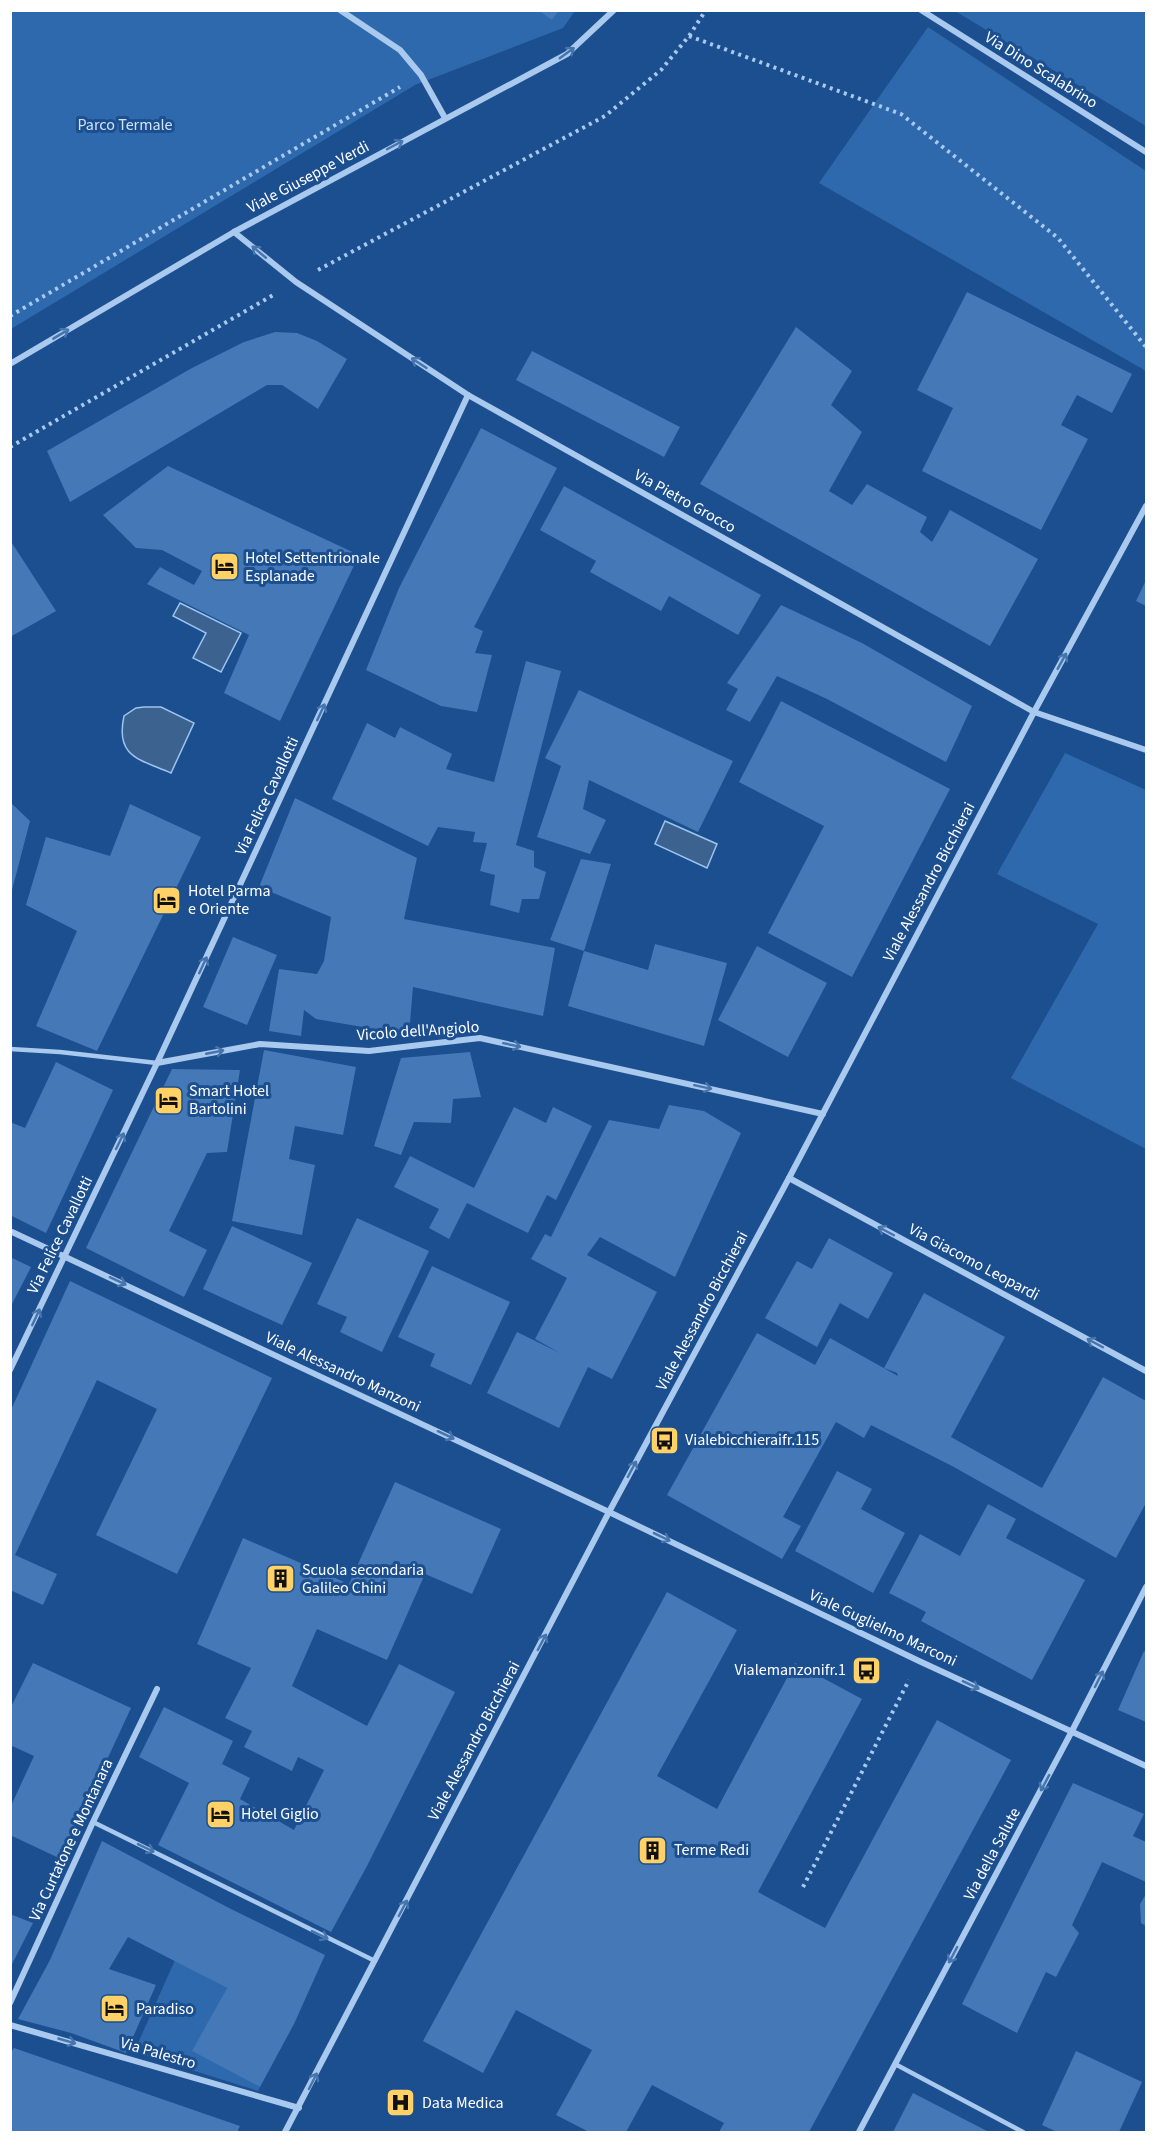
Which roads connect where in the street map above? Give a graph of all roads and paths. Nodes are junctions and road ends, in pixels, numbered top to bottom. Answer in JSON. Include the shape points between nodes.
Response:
{"nodes":[{"id":1,"x":340,"y":10,"type":"edge"},
{"id":2,"x":614,"y":10,"type":"edge"},
{"id":3,"x":706,"y":10,"type":"edge"},
{"id":4,"x":921,"y":10,"type":"edge"},
{"id":5,"x":689,"y":36,"type":"junction"},
{"id":6,"x":421,"y":75,"type":"junction"},
{"id":7,"x":445,"y":118,"type":"junction"},
{"id":8,"x":1146,"y":152,"type":"edge"},
{"id":9,"x":234,"y":232,"type":"junction"},
{"id":10,"x":296,"y":282,"type":"junction"},
{"id":11,"x":10,"y":316,"type":"edge"},
{"id":12,"x":1146,"y":347,"type":"edge"},
{"id":13,"x":10,"y":364,"type":"edge"},
{"id":14,"x":468,"y":395,"type":"junction"},
{"id":15,"x":10,"y":447,"type":"edge"},
{"id":16,"x":1146,"y":506,"type":"edge"},
{"id":17,"x":1034,"y":712,"type":"junction"},
{"id":18,"x":1146,"y":750,"type":"edge"},
{"id":19,"x":10,"y":1049,"type":"edge"},
{"id":20,"x":157,"y":1064,"type":"junction"},
{"id":21,"x":823,"y":1114,"type":"junction"},
{"id":22,"x":789,"y":1178,"type":"junction"},
{"id":23,"x":10,"y":1231,"type":"edge"},
{"id":24,"x":65,"y":1256,"type":"junction"},
{"id":25,"x":10,"y":1370,"type":"edge"},
{"id":26,"x":1146,"y":1371,"type":"edge"},
{"id":27,"x":609,"y":1512,"type":"junction"},
{"id":28,"x":1146,"y":1587,"type":"edge"},
{"id":29,"x":919,"y":1661,"type":"junction"},
{"id":30,"x":157,"y":1689,"type":"dead end"},
{"id":31,"x":1072,"y":1731,"type":"junction"},
{"id":32,"x":1146,"y":1766,"type":"edge"},
{"id":33,"x":93,"y":1822,"type":"junction"},
{"id":34,"x":803,"y":1887,"type":"dead end"},
{"id":35,"x":375,"y":1961,"type":"junction"},
{"id":36,"x":10,"y":2002,"type":"edge"},
{"id":37,"x":10,"y":2025,"type":"edge"},
{"id":38,"x":895,"y":2064,"type":"junction"},
{"id":39,"x":298,"y":2108,"type":"junction"},
{"id":40,"x":285,"y":2133,"type":"edge"},
{"id":41,"x":859,"y":2133,"type":"edge"},
{"id":42,"x":1023,"y":2133,"type":"edge"}],
"edges":[{"from":1,"to":6,"type":"street","via":[[400,50]]},
{"from":7,"to":2,"type":"street","name":"Viale Giuseppe Verdi","one_way":true,"via":[[567,54]]},
{"from":3,"to":5,"type":"path"},
{"from":4,"to":8,"type":"street","name":"Via Dino Scalabrino"},
{"from":5,"to":10,"type":"path","via":[[661,70],[605,116]]},
{"from":5,"to":12,"type":"path","via":[[901,114],[1058,238]]},
{"from":6,"to":7,"type":"street"},
{"from":6,"to":11,"type":"path"},
{"from":9,"to":7,"type":"street","name":"Viale Giuseppe Verdi","one_way":true},
{"from":10,"to":9,"type":"street","name":"Via Pietro Grocco","one_way":true},
{"from":13,"to":9,"type":"street","name":"Viale Giuseppe Verdi","one_way":true},
{"from":14,"to":10,"type":"street","name":"Via Pietro Grocco","one_way":true},
{"from":10,"to":15,"type":"path"},
{"from":14,"to":17,"type":"street","name":"Via Pietro Grocco"},
{"from":20,"to":14,"type":"street","name":"Via Felice Cavallotti","one_way":true},
{"from":17,"to":16,"type":"street","name":"Viale Alessandro Bicchierai","one_way":true},
{"from":17,"to":18,"type":"street","name":"Via Pietro Grocco"},
{"from":17,"to":21,"type":"street","name":"Viale Alessandro Bicchierai"},
{"from":19,"to":20,"type":"lane","name":"Vicolo dell'Angiolo"},
{"from":20,"to":21,"type":"street","name":"Vicolo dell'Angiolo","one_way":true,"via":[[260,1044],[369,1051],[480,1038]]},
{"from":24,"to":20,"type":"street","name":"Via Felice Cavallotti","one_way":true},
{"from":21,"to":22,"type":"street","name":"Viale Alessandro Bicchierai"},
{"from":26,"to":22,"type":"street","name":"Via Giacomo Leopardi","one_way":true},
{"from":27,"to":22,"type":"street","name":"Viale Alessandro Bicchierai","one_way":true},
{"from":23,"to":24,"type":"street","name":"Viale Alessandro Manzoni"},
{"from":25,"to":24,"type":"street","name":"Via Felice Cavallotti","one_way":true},
{"from":24,"to":27,"type":"street","name":"Viale Alessandro Manzoni","one_way":true},
{"from":27,"to":29,"type":"street","name":"Viale Guglielmo Marconi","one_way":true},
{"from":35,"to":27,"type":"street","name":"Viale Alessandro Bicchierai","one_way":true},
{"from":31,"to":28,"type":"street","name":"Via della Salute","one_way":true},
{"from":29,"to":31,"type":"street","name":"Viale Guglielmo Marconi","one_way":true},
{"from":29,"to":34,"type":"path"},
{"from":30,"to":33,"type":"street","name":"Via Curtatone e Montanara"},
{"from":31,"to":32,"type":"street","name":"Viale Guglielmo Marconi"},
{"from":31,"to":38,"type":"street","name":"Via della Salute","one_way":true},
{"from":33,"to":35,"type":"lane","one_way":true},
{"from":33,"to":36,"type":"street","name":"Via Curtatone e Montanara"},
{"from":39,"to":35,"type":"street","name":"Viale Alessandro Bicchierai","one_way":true},
{"from":37,"to":39,"type":"street","name":"Via Palestro","one_way":true},
{"from":38,"to":41,"type":"street","name":"Via della Salute"},
{"from":38,"to":42,"type":"lane"},
{"from":39,"to":40,"type":"street","name":"Viale Alessandro Bicchierai"}]}
